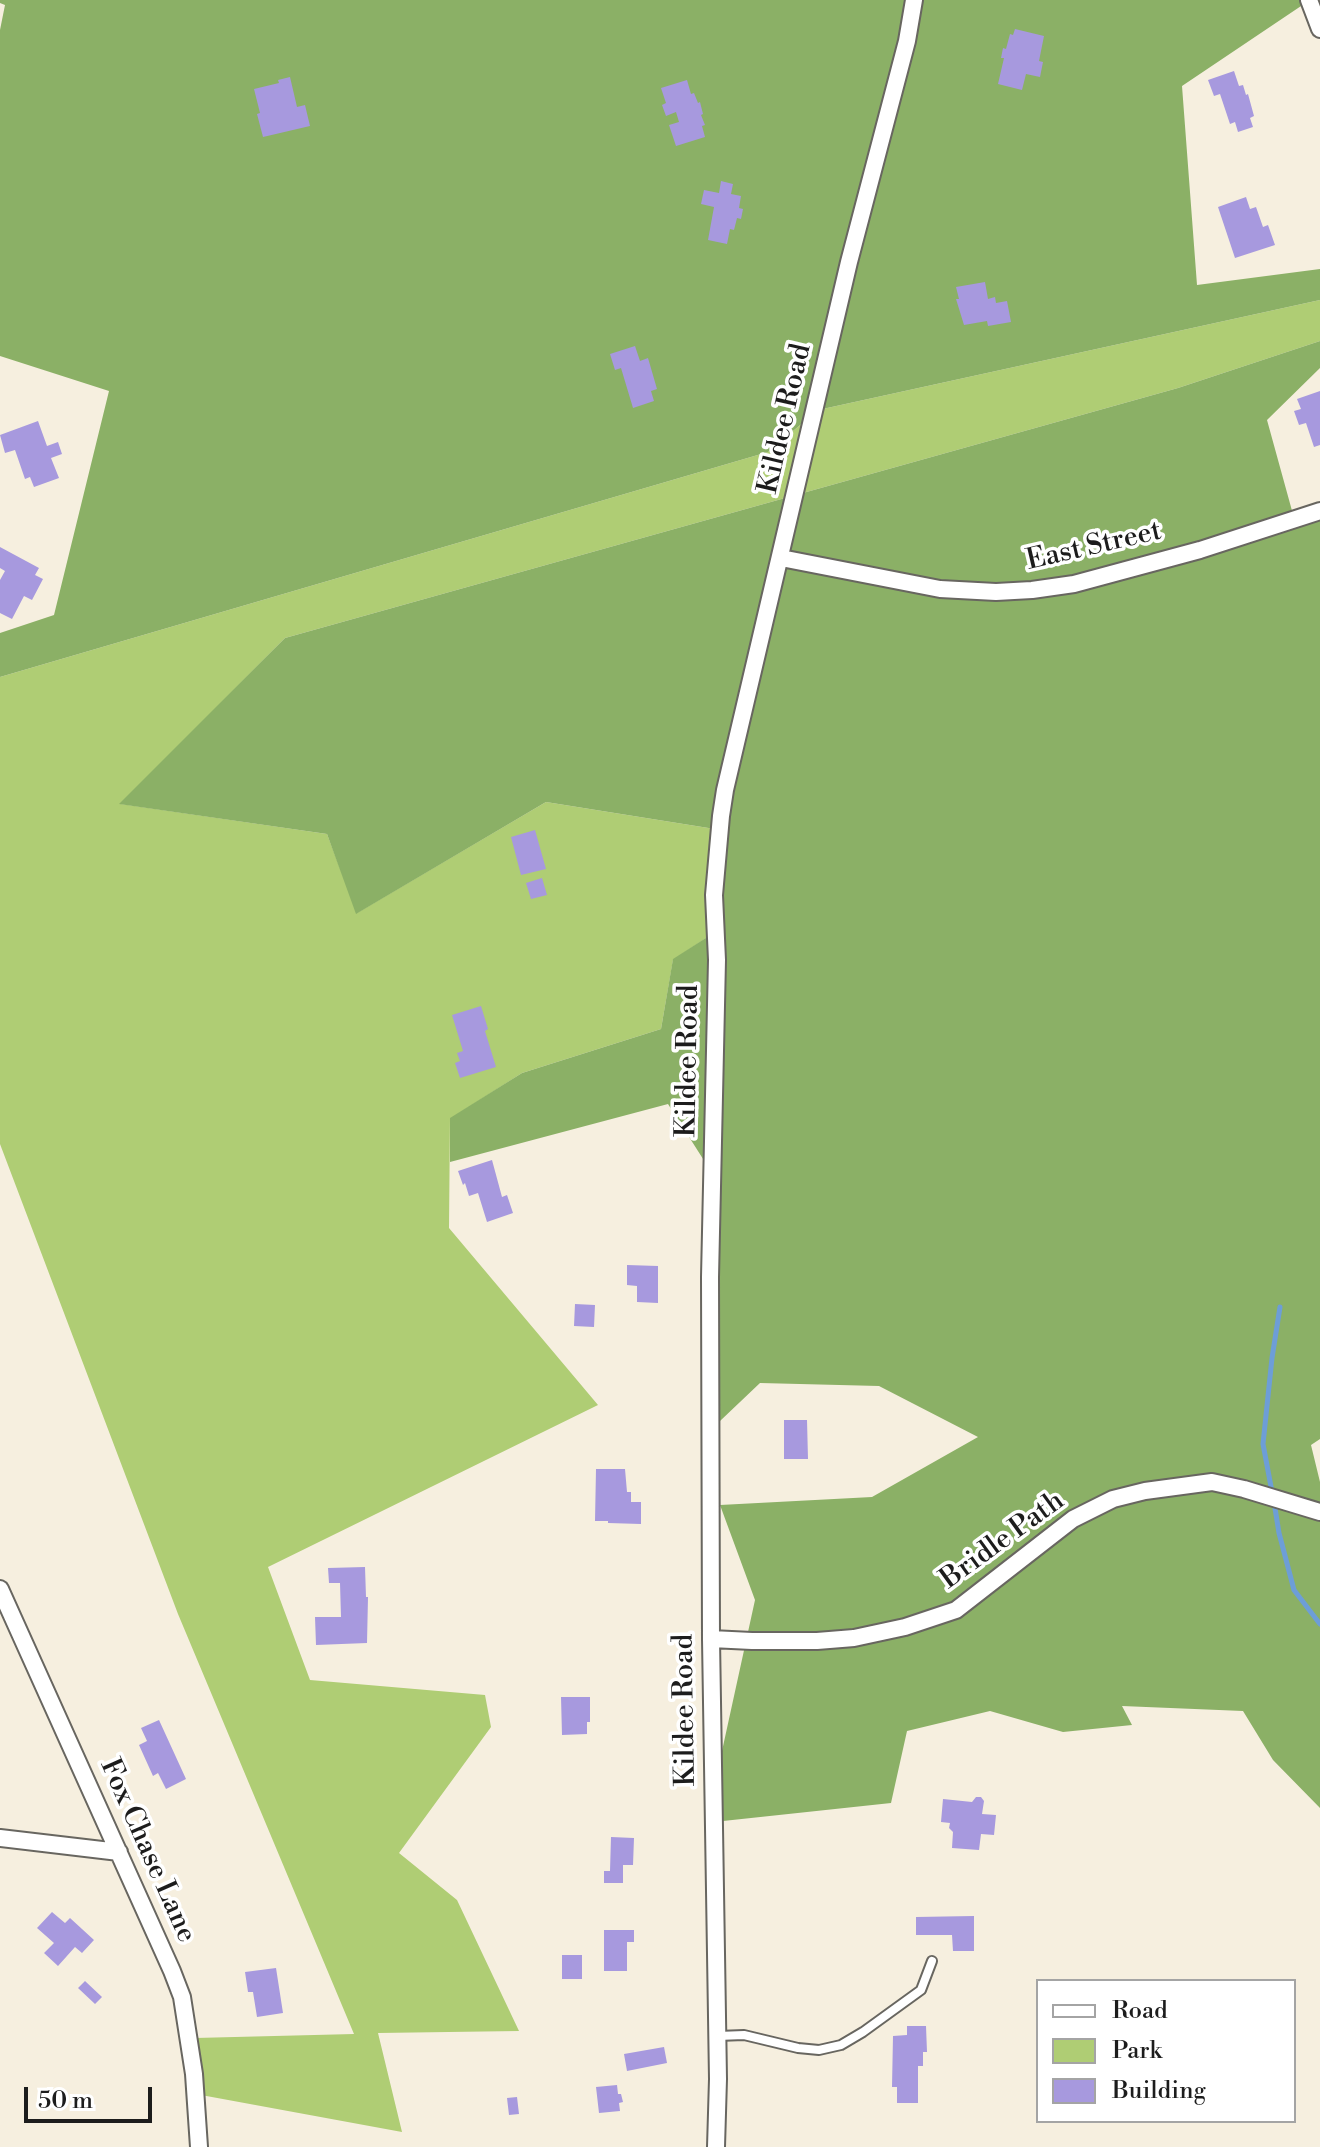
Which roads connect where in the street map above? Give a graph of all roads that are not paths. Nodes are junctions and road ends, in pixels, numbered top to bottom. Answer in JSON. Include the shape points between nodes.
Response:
{"nodes":[{"id":1,"x":914,"y":0,"type":"edge"},
{"id":2,"x":1309,"y":0,"type":"edge"},
{"id":3,"x":1320,"y":29,"type":"edge"},
{"id":4,"x":1320,"y":511,"type":"edge"},
{"id":5,"x":781,"y":558,"type":"junction"},
{"id":6,"x":1320,"y":1512,"type":"edge"},
{"id":7,"x":0,"y":1589,"type":"edge"},
{"id":8,"x":711,"y":1639,"type":"junction"},
{"id":9,"x":0,"y":1838,"type":"edge"},
{"id":10,"x":119,"y":1852,"type":"junction"},
{"id":11,"x":932,"y":1961,"type":"dead end"},
{"id":12,"x":717,"y":2036,"type":"junction"},
{"id":13,"x":199,"y":2147,"type":"edge"},
{"id":14,"x":716,"y":2147,"type":"edge"}],
"edges":[{"from":1,"to":5,"type":"street","name":"Kildee Road"},
{"from":2,"to":3,"type":"street"},
{"from":4,"to":5,"type":"street","name":"East Street","via":[[1200,550],[1032,590],[940,589]]},
{"from":5,"to":8,"type":"street","name":"Kildee Road","via":[[725,790],[714,895]]},
{"from":6,"to":8,"type":"street","name":"Bridle Path","via":[[1212,1482],[1145,1491],[1113,1499],[1073,1519],[956,1610],[854,1638]]},
{"from":7,"to":10,"type":"street","name":"Fox Chase Lane"},
{"from":8,"to":12,"type":"street","name":"Kildee Road"},
{"from":9,"to":10,"type":"street"},
{"from":10,"to":13,"type":"street","name":"Fox Chase Lane","via":[[182,1997]]},
{"from":11,"to":12,"type":"lane","via":[[921,1990],[841,2045],[819,2050],[744,2035]]},
{"from":12,"to":14,"type":"street","name":"Kildee Road"}]}
